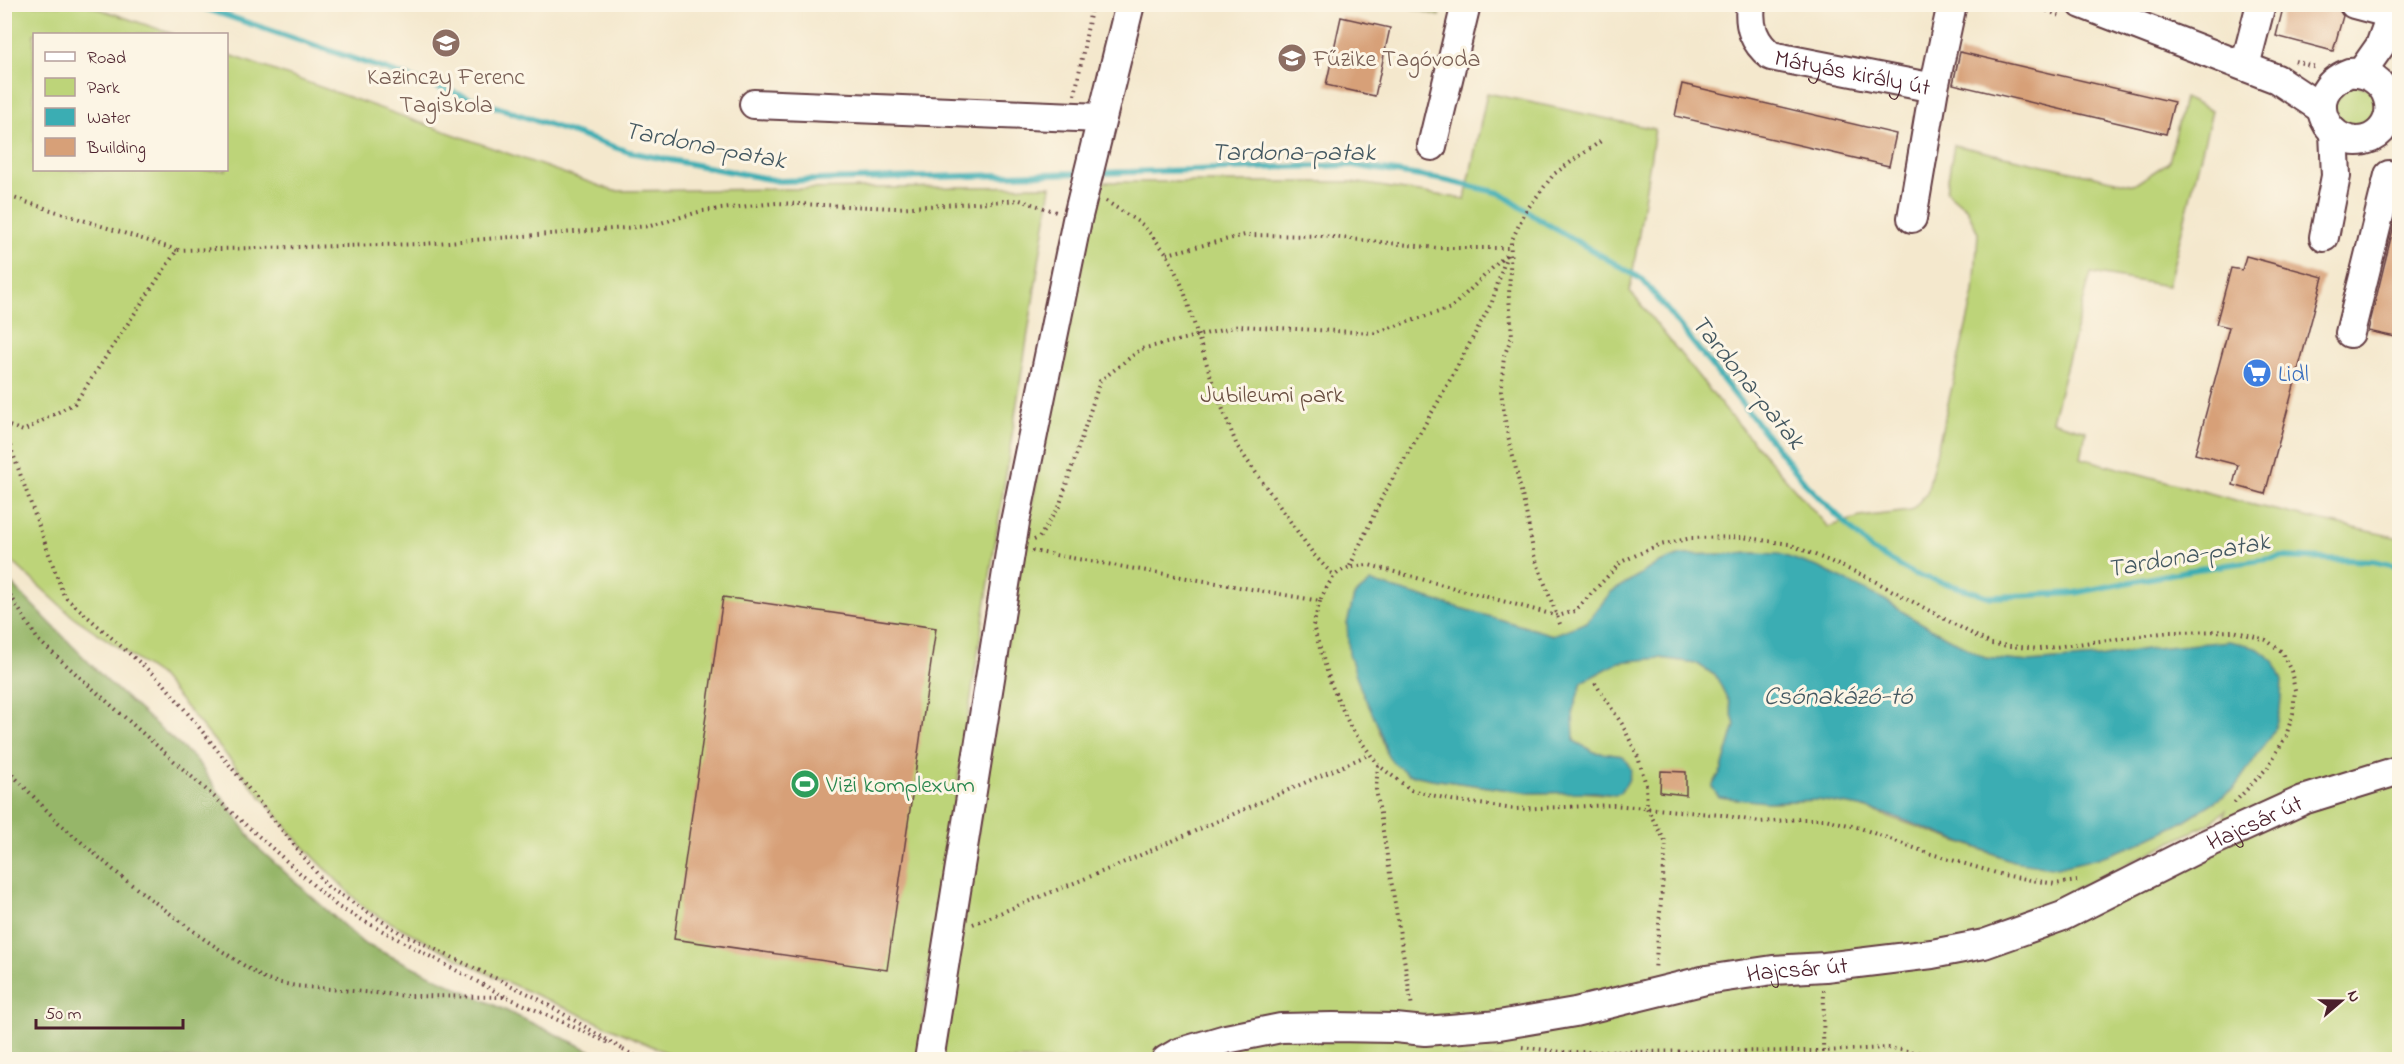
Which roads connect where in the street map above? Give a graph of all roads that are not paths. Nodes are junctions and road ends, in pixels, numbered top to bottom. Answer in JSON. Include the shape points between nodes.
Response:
{"nodes":[{"id":1,"x":1130,"y":4,"type":"edge"},
{"id":2,"x":1466,"y":4,"type":"edge"},
{"id":3,"x":1751,"y":4,"type":"edge"},
{"id":4,"x":1952,"y":4,"type":"edge"},
{"id":5,"x":2082,"y":4,"type":"edge"},
{"id":6,"x":2261,"y":4,"type":"edge"},
{"id":7,"x":2354,"y":4,"type":"edge"},
{"id":8,"x":2394,"y":9,"type":"edge"},
{"id":9,"x":2245,"y":66,"type":"junction"},
{"id":10,"x":1934,"y":88,"type":"junction"},
{"id":11,"x":2328,"y":101,"type":"junction"},
{"id":12,"x":754,"y":104,"type":"dead end"},
{"id":13,"x":2383,"y":107,"type":"edge"},
{"id":14,"x":1101,"y":118,"type":"junction"},
{"id":15,"x":1432,"y":147,"type":"dead end"},
{"id":16,"x":2336,"y":176,"type":"junction"},
{"id":17,"x":2400,"y":178,"type":"edge"},
{"id":18,"x":1912,"y":218,"type":"dead end"},
{"id":19,"x":2324,"y":237,"type":"dead end"},
{"id":20,"x":2350,"y":333,"type":"dead end"},
{"id":21,"x":2400,"y":770,"type":"edge"},
{"id":22,"x":929,"y":1059,"type":"edge"},
{"id":23,"x":1166,"y":1059,"type":"edge"}],
"edges":[{"from":1,"to":14,"type":"street"},
{"from":2,"to":15,"type":"street"},
{"from":3,"to":10,"type":"street","name":"Mátyás király út","via":[[1751,28],[1760,46],[1771,56]]},
{"from":4,"to":10,"type":"street"},
{"from":5,"to":9,"type":"street"},
{"from":6,"to":9,"type":"street"},
{"from":7,"to":8,"type":"street"},
{"from":8,"to":13,"type":"street","via":[[2380,46]]},
{"from":9,"to":11,"type":"street"},
{"from":10,"to":18,"type":"street","name":"Mátyás király út"},
{"from":11,"to":13,"type":"street","via":[[2349,73]]},
{"from":11,"to":13,"type":"street","via":[[2346,138]]},
{"from":11,"to":16,"type":"street"},
{"from":12,"to":14,"type":"street"},
{"from":13,"to":16,"type":"street"},
{"from":14,"to":22,"type":"street","via":[[1011,548]]},
{"from":16,"to":19,"type":"street"},
{"from":17,"to":20,"type":"street","via":[[2389,174]]},
{"from":21,"to":23,"type":"street","name":"Hajcsár út","via":[[2303,800],[2063,915],[1984,944],[1932,954],[1706,980],[1575,1012],[1499,1025],[1416,1031],[1281,1028],[1226,1039]]}]}
